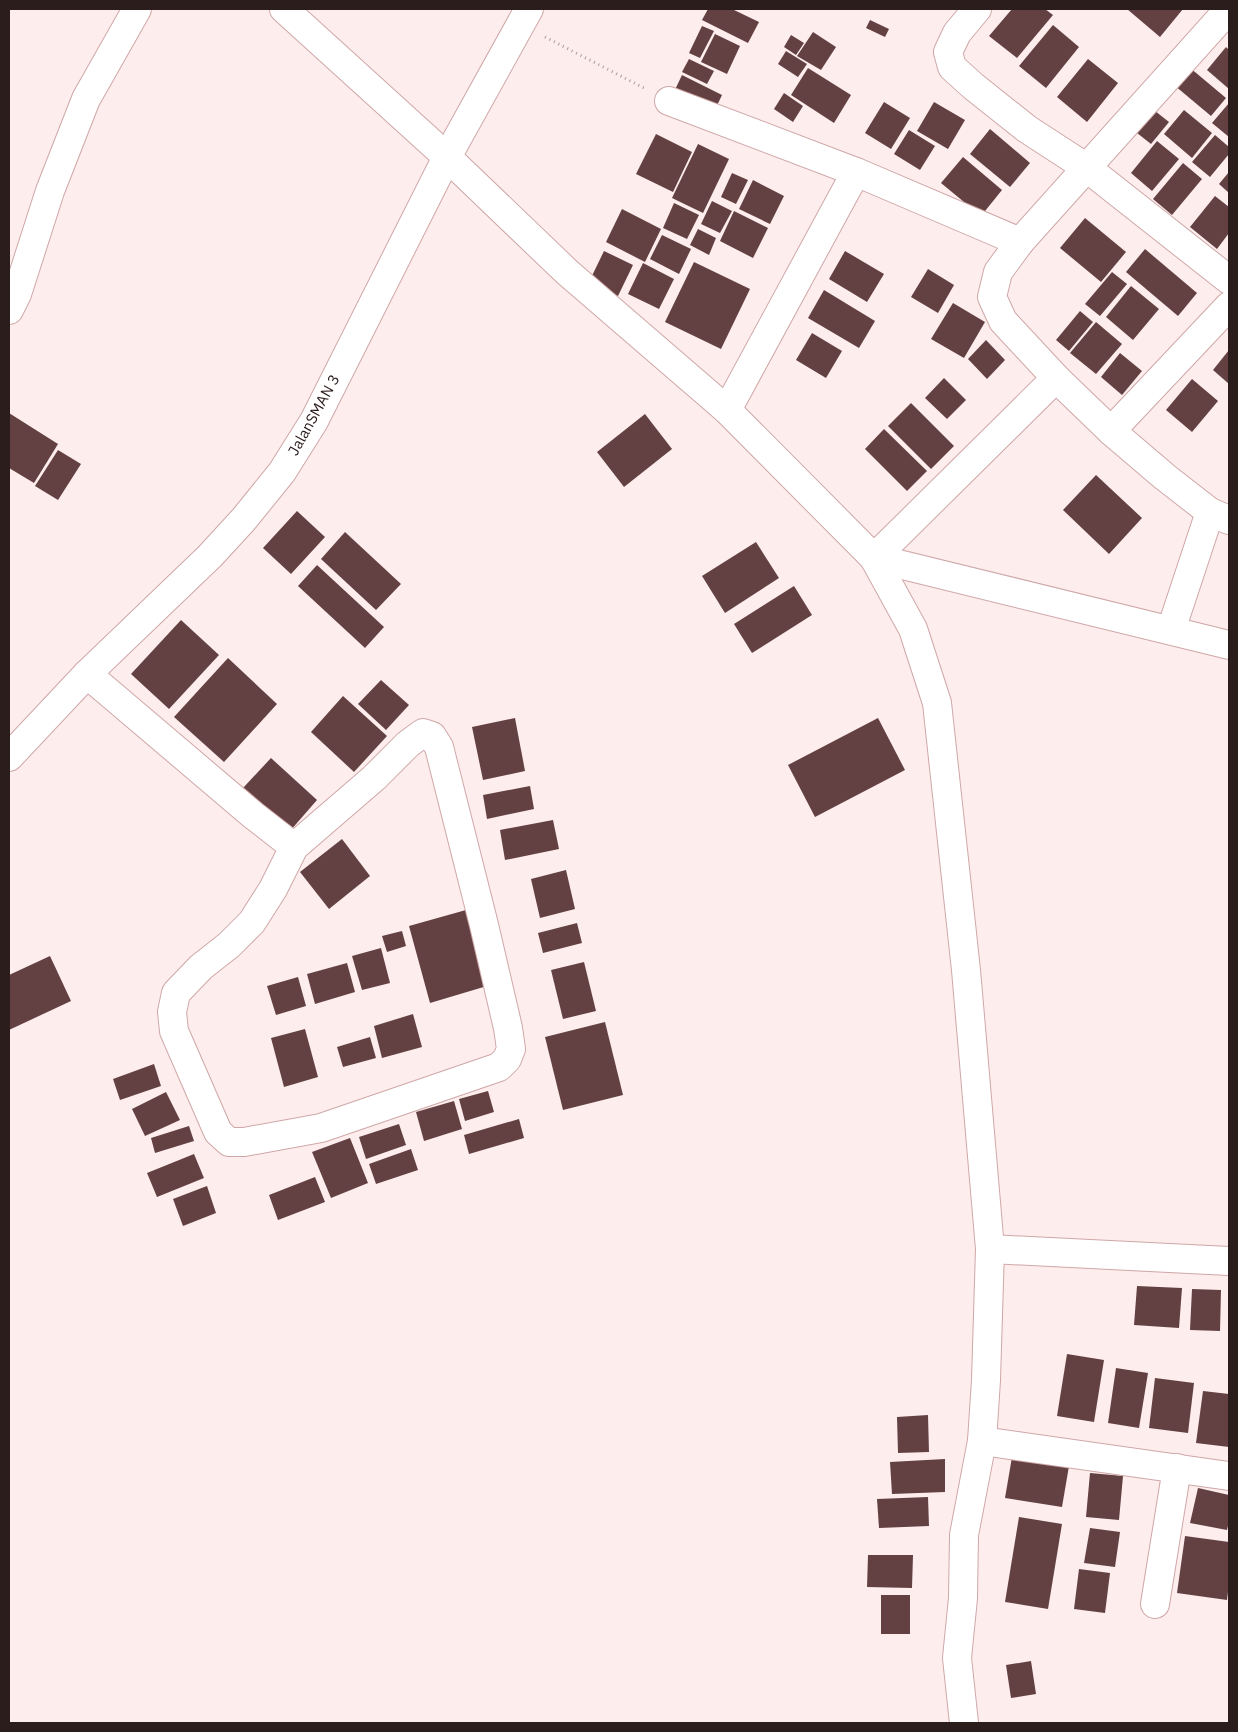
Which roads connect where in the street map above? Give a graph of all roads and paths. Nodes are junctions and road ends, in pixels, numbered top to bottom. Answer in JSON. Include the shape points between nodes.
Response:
{"nodes":[{"id":1,"x":137,"y":9,"type":"edge"},
{"id":2,"x":284,"y":9,"type":"edge"},
{"id":3,"x":977,"y":9,"type":"edge"},
{"id":4,"x":1229,"y":9,"type":"edge"},
{"id":5,"x":526,"y":17,"type":"edge"},
{"id":6,"x":669,"y":101,"type":"joint"},
{"id":7,"x":447,"y":157,"type":"junction"},
{"id":8,"x":1087,"y":168,"type":"junction"},
{"id":9,"x":856,"y":172,"type":"junction"},
{"id":10,"x":1020,"y":242,"type":"junction"},
{"id":11,"x":1229,"y":280,"type":"edge"},
{"id":12,"x":1229,"y":306,"type":"edge"},
{"id":13,"x":9,"y":310,"type":"edge"},
{"id":14,"x":1056,"y":378,"type":"junction"},
{"id":15,"x":727,"y":410,"type":"junction"},
{"id":16,"x":1110,"y":430,"type":"junction"},
{"id":17,"x":1220,"y":516,"type":"edge"},
{"id":18,"x":874,"y":558,"type":"junction"},
{"id":19,"x":1171,"y":630,"type":"junction"},
{"id":20,"x":1229,"y":645,"type":"edge"},
{"id":21,"x":87,"y":674,"type":"junction"},
{"id":22,"x":9,"y":757,"type":"edge"},
{"id":23,"x":294,"y":847,"type":"junction"},
{"id":24,"x":990,"y":1249,"type":"junction"},
{"id":25,"x":1229,"y":1262,"type":"edge"},
{"id":26,"x":982,"y":1441,"type":"junction"},
{"id":27,"x":1177,"y":1468,"type":"junction"},
{"id":28,"x":1229,"y":1476,"type":"edge"},
{"id":29,"x":1155,"y":1604,"type":"dead end"},
{"id":30,"x":964,"y":1723,"type":"edge"}],
"edges":[{"from":1,"to":13,"type":"street","via":[[86,99]]},
{"from":2,"to":7,"type":"street"},
{"from":3,"to":8,"type":"street","via":[[957,33],[948,52],[952,67],[1027,129]]},
{"from":4,"to":8,"type":"street"},
{"from":5,"to":6,"type":"path"},
{"from":5,"to":7,"type":"street","name":"JalanSMAN 3"},
{"from":6,"to":9,"type":"street"},
{"from":7,"to":15,"type":"street","via":[[566,272]]},
{"from":7,"to":21,"type":"street","name":"JalanSMAN 3","via":[[314,421],[282,472],[210,556]]},
{"from":8,"to":10,"type":"street"},
{"from":8,"to":11,"type":"street"},
{"from":9,"to":10,"type":"street"},
{"from":9,"to":15,"type":"street"},
{"from":10,"to":14,"type":"street","via":[[998,272],[992,297],[1003,321]]},
{"from":12,"to":16,"type":"street"},
{"from":14,"to":16,"type":"street"},
{"from":14,"to":18,"type":"street"},
{"from":15,"to":18,"type":"street"},
{"from":16,"to":17,"type":"street","via":[[1165,477]]},
{"from":17,"to":19,"type":"street"},
{"from":18,"to":19,"type":"street"},
{"from":18,"to":24,"type":"street","via":[[913,629],[937,703],[966,970]]},
{"from":19,"to":20,"type":"street"},
{"from":21,"to":22,"type":"street","name":"JalanSMAN 3"},
{"from":21,"to":23,"type":"street"},
{"from":23,"to":23,"type":"street","via":[[252,922],[176,993],[172,1012],[174,1031],[218,1132],[229,1142],[321,1128],[499,1067],[511,1049],[484,925],[439,747],[432,736],[422,733],[408,744]]},
{"from":24,"to":25,"type":"street"},
{"from":24,"to":26,"type":"street"},
{"from":26,"to":27,"type":"street"},
{"from":26,"to":30,"type":"street","via":[[964,1535],[963,1598],[957,1658]]},
{"from":27,"to":28,"type":"street"},
{"from":27,"to":29,"type":"street"}]}
